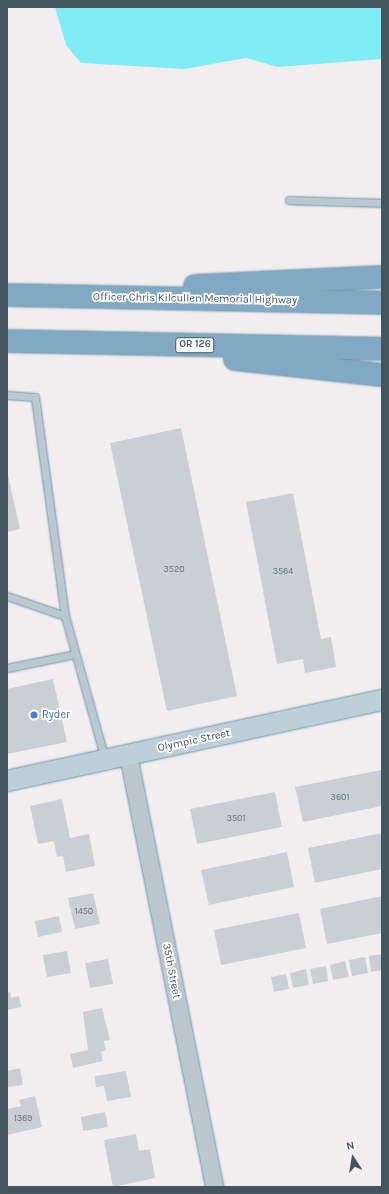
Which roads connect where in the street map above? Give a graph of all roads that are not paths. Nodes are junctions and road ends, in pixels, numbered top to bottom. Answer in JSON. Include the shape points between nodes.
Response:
{"nodes":[{"id":1,"x":288,"y":200,"type":"dead end"},
{"id":2,"x":382,"y":203,"type":"edge"},
{"id":3,"x":382,"y":277,"type":"edge"},
{"id":4,"x":14,"y":295,"type":"edge"},
{"id":5,"x":382,"y":303,"type":"edge"},
{"id":6,"x":7,"y":341,"type":"edge"},
{"id":7,"x":87,"y":343,"type":"junction"},
{"id":8,"x":382,"y":349,"type":"edge"},
{"id":9,"x":382,"y":375,"type":"edge"},
{"id":10,"x":7,"y":395,"type":"edge"},
{"id":11,"x":7,"y":596,"type":"edge"},
{"id":12,"x":65,"y":616,"type":"junction"},
{"id":13,"x":76,"y":654,"type":"junction"},
{"id":14,"x":7,"y":668,"type":"edge"},
{"id":15,"x":382,"y":700,"type":"edge"},
{"id":16,"x":128,"y":755,"type":"junction"},
{"id":17,"x":105,"y":760,"type":"junction"},
{"id":18,"x":7,"y":781,"type":"edge"},
{"id":19,"x":214,"y":1187,"type":"edge"}],
"edges":[{"from":1,"to":2,"type":"lane"},
{"from":3,"to":4,"type":"highway"},
{"from":4,"to":5,"type":"highway","name":"Officer Chris Kilcullen Memorial Highway"},
{"from":6,"to":7,"type":"highway","number":"OR 126"},
{"from":7,"to":8,"type":"highway","number":"OR 126"},
{"from":7,"to":9,"type":"highway"},
{"from":10,"to":12,"type":"lane","via":[[35,397]]},
{"from":11,"to":12,"type":"lane"},
{"from":12,"to":13,"type":"lane"},
{"from":13,"to":14,"type":"lane"},
{"from":13,"to":17,"type":"lane"},
{"from":15,"to":16,"type":"main road","name":"Olympic Street"},
{"from":16,"to":17,"type":"main road","name":"Olympic Street"},
{"from":16,"to":19,"type":"street","name":"35th Street"},
{"from":17,"to":18,"type":"main road","name":"Olympic Street"}]}
